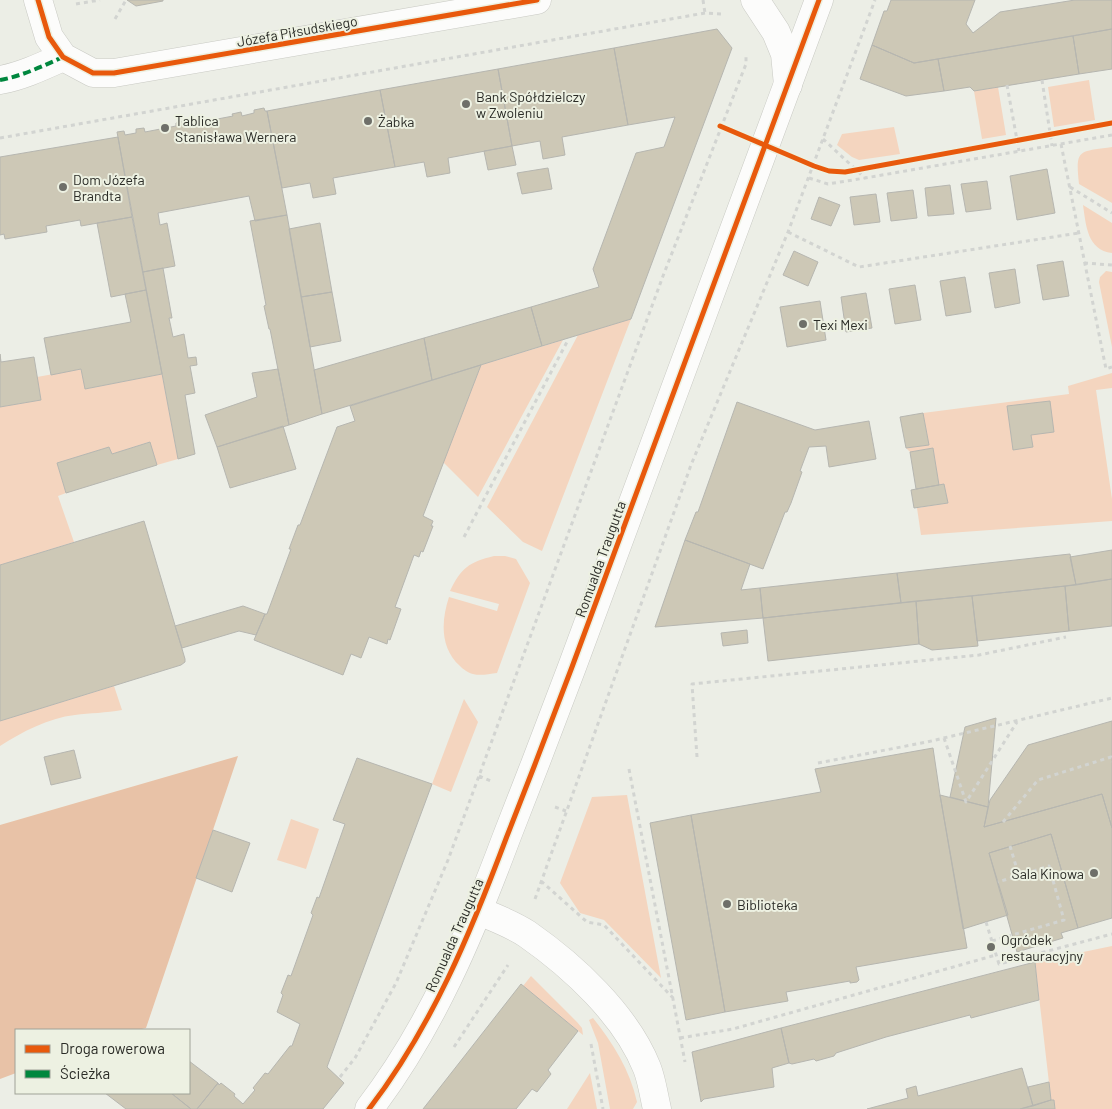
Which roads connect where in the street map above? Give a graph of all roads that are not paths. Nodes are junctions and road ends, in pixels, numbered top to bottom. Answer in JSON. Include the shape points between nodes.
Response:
{"nodes":[{"id":1,"x":38,"y":0,"type":"edge"},
{"id":2,"x":537,"y":0,"type":"edge"},
{"id":3,"x":754,"y":0,"type":"edge"},
{"id":4,"x":820,"y":0,"type":"edge"},
{"id":5,"x":63,"y":57,"type":"junction"},
{"id":6,"x":0,"y":80,"type":"edge"},
{"id":7,"x":788,"y":85,"type":"junction"},
{"id":8,"x":479,"y":911,"type":"junction"},
{"id":9,"x":369,"y":1109,"type":"edge"},
{"id":10,"x":657,"y":1109,"type":"edge"}],
"edges":[{"from":1,"to":5,"type":"street","via":[[49,37]]},
{"from":2,"to":5,"type":"street","name":"Józefa Piłsudskiego","via":[[114,73],[93,73]]},
{"from":3,"to":7,"type":"street","via":[[776,32],[785,54]]},
{"from":4,"to":7,"type":"street","name":"Romualda Traugutta"},
{"from":5,"to":6,"type":"street"},
{"from":7,"to":8,"type":"street","name":"Romualda Traugutta"},
{"from":8,"to":9,"type":"street","name":"Romualda Traugutta","via":[[427,1019]]},
{"from":8,"to":10,"type":"street","via":[[526,933],[599,997],[621,1023],[648,1069]]}]}
